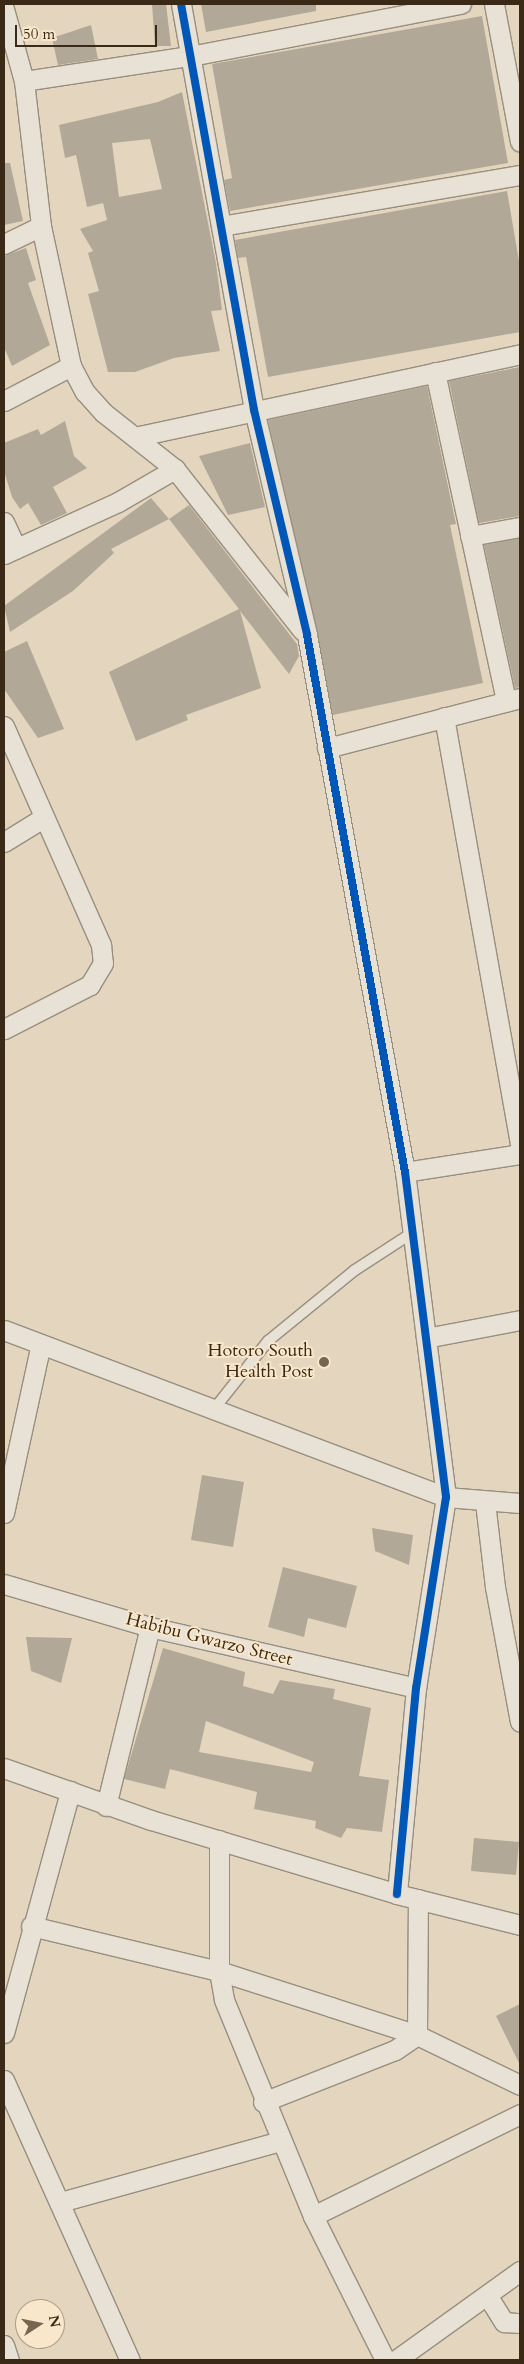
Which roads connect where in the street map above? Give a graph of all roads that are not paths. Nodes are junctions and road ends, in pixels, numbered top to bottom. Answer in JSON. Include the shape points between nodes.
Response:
{"nodes":[{"id":1,"x":182,"y":4,"type":"edge"},
{"id":2,"x":461,"y":4,"type":"edge"},
{"id":3,"x":494,"y":4,"type":"edge"},
{"id":4,"x":4,"y":9,"type":"edge"},
{"id":5,"x":190,"y":56,"type":"junction"},
{"id":6,"x":24,"y":81,"type":"junction"},
{"id":7,"x":520,"y":142,"type":"edge"},
{"id":8,"x":520,"y":175,"type":"edge"},
{"id":9,"x":41,"y":226,"type":"junction"},
{"id":10,"x":220,"y":226,"type":"junction"},
{"id":11,"x":4,"y":244,"type":"edge"},
{"id":12,"x":520,"y":354,"type":"edge"},
{"id":13,"x":71,"y":366,"type":"junction"},
{"id":14,"x":435,"y":372,"type":"junction"},
{"id":15,"x":4,"y":401,"type":"edge"},
{"id":16,"x":254,"y":410,"type":"junction"},
{"id":17,"x":139,"y":436,"type":"junction"},
{"id":18,"x":175,"y":469,"type":"junction"},
{"id":19,"x":4,"y":522,"type":"edge"},
{"id":20,"x":520,"y":526,"type":"edge"},
{"id":21,"x":470,"y":536,"type":"junction"},
{"id":22,"x":10,"y":551,"type":"edge"},
{"id":23,"x":307,"y":635,"type":"junction"},
{"id":24,"x":513,"y":699,"type":"edge"},
{"id":25,"x":444,"y":716,"type":"junction"},
{"id":26,"x":4,"y":726,"type":"edge"},
{"id":27,"x":327,"y":748,"type":"junction"},
{"id":28,"x":43,"y":818,"type":"junction"},
{"id":29,"x":4,"y":842,"type":"edge"},
{"id":30,"x":4,"y":1029,"type":"edge"},
{"id":31,"x":520,"y":1145,"type":"edge"},
{"id":32,"x":520,"y":1154,"type":"edge"},
{"id":33,"x":405,"y":1172,"type":"junction"},
{"id":34,"x":412,"y":1233,"type":"junction"},
{"id":35,"x":520,"y":1320,"type":"edge"},
{"id":36,"x":4,"y":1330,"type":"edge"},
{"id":37,"x":426,"y":1338,"type":"junction"},
{"id":38,"x":40,"y":1344,"type":"junction"},
{"id":39,"x":214,"y":1409,"type":"junction"},
{"id":40,"x":446,"y":1497,"type":"junction"},
{"id":41,"x":485,"y":1502,"type":"junction"},
{"id":42,"x":520,"y":1503,"type":"edge"},
{"id":43,"x":4,"y":1513,"type":"edge"},
{"id":44,"x":4,"y":1584,"type":"edge"},
{"id":45,"x":150,"y":1628,"type":"junction"},
{"id":46,"x":416,"y":1688,"type":"junction"},
{"id":47,"x":520,"y":1722,"type":"edge"},
{"id":48,"x":4,"y":1768,"type":"edge"},
{"id":49,"x":70,"y":1791,"type":"junction"},
{"id":50,"x":106,"y":1806,"type":"junction"},
{"id":51,"x":218,"y":1840,"type":"junction"},
{"id":52,"x":397,"y":1894,"type":"junction"},
{"id":53,"x":418,"y":1899,"type":"junction"},
{"id":54,"x":520,"y":1924,"type":"edge"},
{"id":55,"x":31,"y":1926,"type":"junction"},
{"id":56,"x":219,"y":1971,"type":"junction"},
{"id":57,"x":4,"y":2033,"type":"edge"},
{"id":58,"x":417,"y":2035,"type":"junction"},
{"id":59,"x":4,"y":2080,"type":"edge"},
{"id":60,"x":520,"y":2085,"type":"edge"},
{"id":61,"x":263,"y":2102,"type":"junction"},
{"id":62,"x":520,"y":2114,"type":"edge"},
{"id":63,"x":280,"y":2141,"type":"junction"},
{"id":64,"x":60,"y":2202,"type":"junction"},
{"id":65,"x":313,"y":2216,"type":"junction"},
{"id":66,"x":520,"y":2271,"type":"edge"},
{"id":67,"x":486,"y":2295,"type":"junction"},
{"id":68,"x":520,"y":2323,"type":"edge"},
{"id":69,"x":4,"y":2344,"type":"edge"},
{"id":70,"x":9,"y":2360,"type":"edge"},
{"id":71,"x":130,"y":2360,"type":"edge"},
{"id":72,"x":385,"y":2360,"type":"edge"},
{"id":73,"x":396,"y":2360,"type":"edge"}],
"edges":[{"from":1,"to":5,"type":"street"},
{"from":2,"to":5,"type":"street"},
{"from":3,"to":7,"type":"street"},
{"from":4,"to":6,"type":"street"},
{"from":5,"to":6,"type":"street"},
{"from":5,"to":10,"type":"street"},
{"from":6,"to":9,"type":"street"},
{"from":8,"to":10,"type":"street"},
{"from":9,"to":11,"type":"street"},
{"from":9,"to":13,"type":"street"},
{"from":10,"to":16,"type":"street"},
{"from":12,"to":14,"type":"street"},
{"from":13,"to":15,"type":"street"},
{"from":13,"to":17,"type":"street","via":[[85,392],[104,413]]},
{"from":14,"to":16,"type":"street"},
{"from":14,"to":21,"type":"street"},
{"from":16,"to":17,"type":"street"},
{"from":16,"to":23,"type":"street"},
{"from":17,"to":18,"type":"street"},
{"from":18,"to":22,"type":"street","via":[[118,502]]},
{"from":18,"to":23,"type":"street"},
{"from":19,"to":22,"type":"street"},
{"from":20,"to":21,"type":"street"},
{"from":21,"to":24,"type":"street"},
{"from":23,"to":27,"type":"street"},
{"from":24,"to":25,"type":"street"},
{"from":25,"to":27,"type":"street"},
{"from":25,"to":31,"type":"street"},
{"from":26,"to":28,"type":"street"},
{"from":27,"to":33,"type":"street"},
{"from":28,"to":29,"type":"street"},
{"from":28,"to":30,"type":"street","via":[[102,945],[103,963],[90,985]]},
{"from":32,"to":33,"type":"street"},
{"from":33,"to":34,"type":"street"},
{"from":34,"to":37,"type":"street"},
{"from":34,"to":39,"type":"lane","via":[[355,1270],[268,1341]]},
{"from":35,"to":37,"type":"street"},
{"from":36,"to":38,"type":"street"},
{"from":37,"to":40,"type":"street"},
{"from":38,"to":39,"type":"street"},
{"from":38,"to":43,"type":"street"},
{"from":39,"to":40,"type":"street"},
{"from":40,"to":41,"type":"street"},
{"from":40,"to":46,"type":"street"},
{"from":41,"to":42,"type":"street"},
{"from":41,"to":47,"type":"street","via":[[494,1587]]},
{"from":44,"to":45,"type":"street","name":"Habibu Gwarzo Street"},
{"from":45,"to":46,"type":"street","name":"Habibu Gwarzo Street"},
{"from":45,"to":50,"type":"street"},
{"from":46,"to":52,"type":"street"},
{"from":48,"to":49,"type":"street"},
{"from":49,"to":50,"type":"street"},
{"from":49,"to":55,"type":"street"},
{"from":50,"to":51,"type":"street"},
{"from":51,"to":52,"type":"street"},
{"from":51,"to":56,"type":"street"},
{"from":52,"to":53,"type":"street"},
{"from":53,"to":54,"type":"street"},
{"from":53,"to":58,"type":"street"},
{"from":55,"to":56,"type":"street"},
{"from":55,"to":57,"type":"street"},
{"from":56,"to":58,"type":"street"},
{"from":56,"to":61,"type":"street","via":[[224,2000]]},
{"from":58,"to":60,"type":"street"},
{"from":58,"to":61,"type":"street","via":[[395,2050]]},
{"from":59,"to":64,"type":"street"},
{"from":61,"to":63,"type":"street"},
{"from":62,"to":65,"type":"street"},
{"from":63,"to":64,"type":"street"},
{"from":63,"to":65,"type":"street"},
{"from":64,"to":71,"type":"street"},
{"from":65,"to":72,"type":"street"},
{"from":66,"to":67,"type":"street"},
{"from":67,"to":68,"type":"street","via":[[504,2322]]},
{"from":67,"to":73,"type":"street"},
{"from":69,"to":70,"type":"street"}]}
